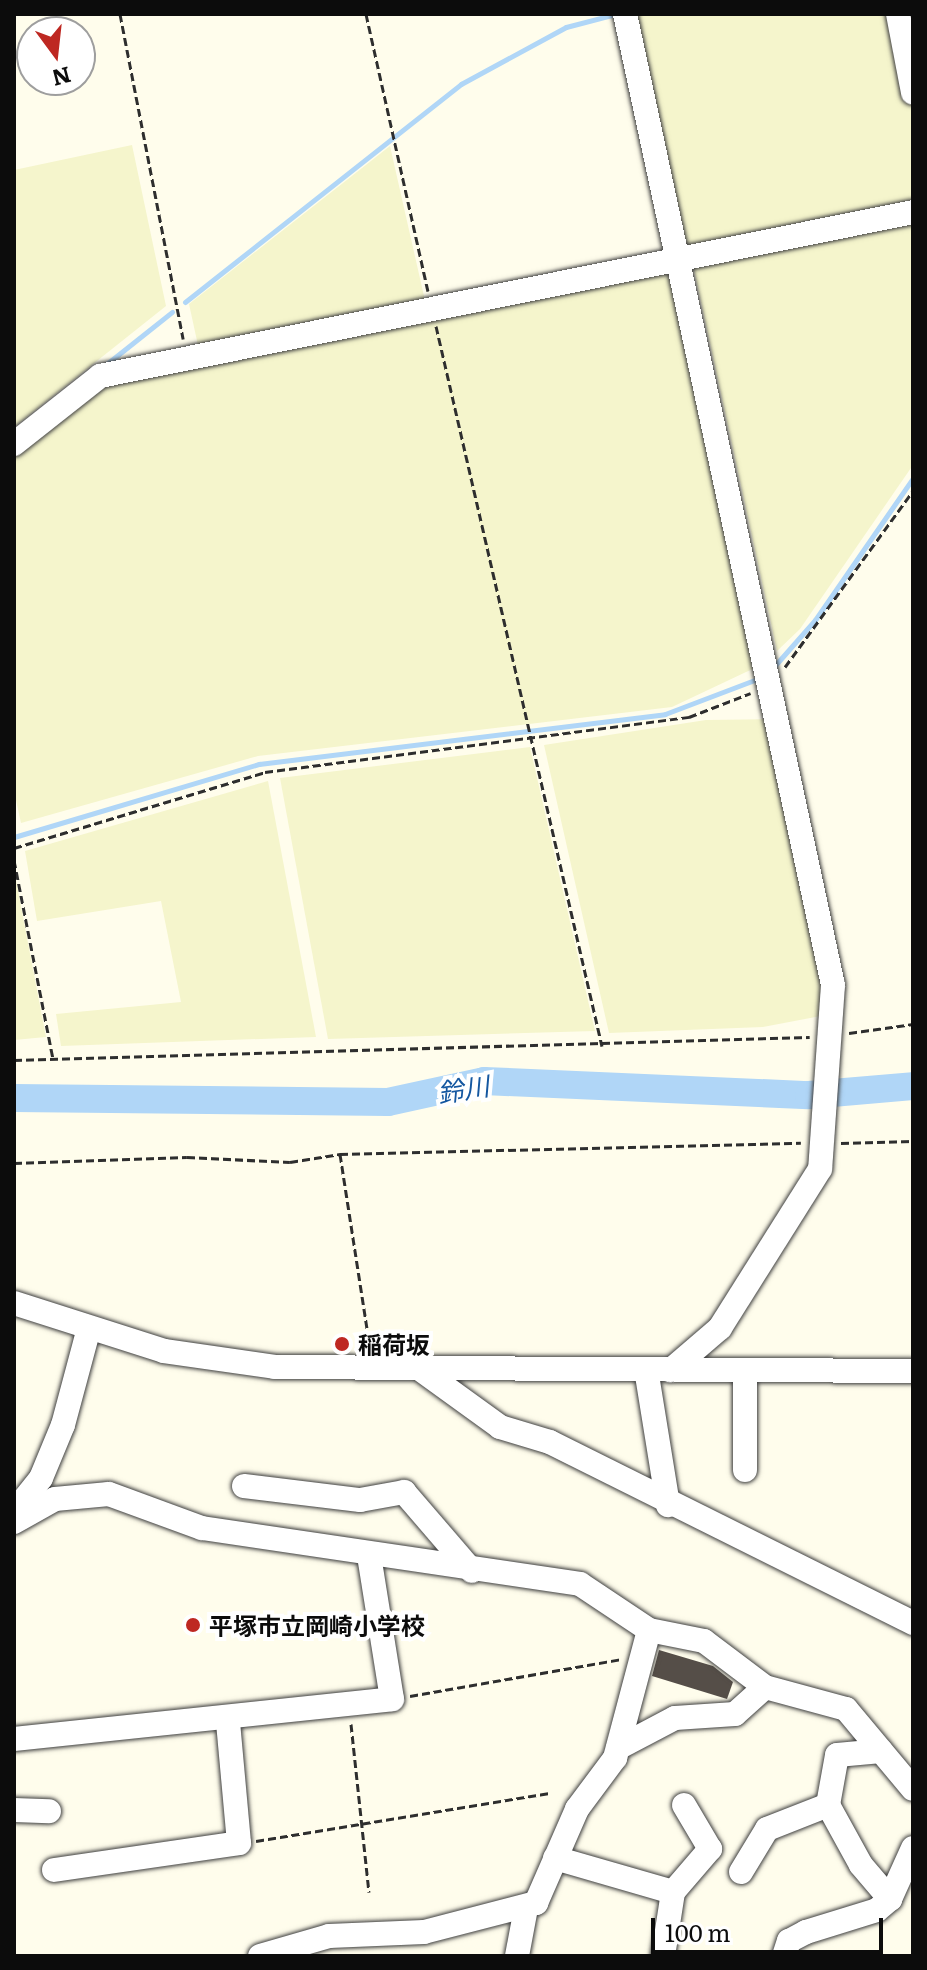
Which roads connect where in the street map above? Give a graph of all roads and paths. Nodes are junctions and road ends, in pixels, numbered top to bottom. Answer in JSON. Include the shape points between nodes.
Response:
{"nodes":[{"id":1,"x":120,"y":14,"type":"edge"},
{"id":2,"x":366,"y":14,"type":"edge"},
{"id":3,"x":625,"y":14,"type":"edge"},
{"id":4,"x":898,"y":14,"type":"edge"},
{"id":5,"x":913,"y":93,"type":"edge"},
{"id":6,"x":913,"y":212,"type":"edge"},
{"id":7,"x":678,"y":261,"type":"junction"},
{"id":8,"x":432,"y":310,"type":"junction"},
{"id":9,"x":187,"y":358,"type":"junction"},
{"id":10,"x":14,"y":444,"type":"edge"},
{"id":11,"x":913,"y":491,"type":"edge"},
{"id":12,"x":770,"y":678,"type":"junction"},
{"id":13,"x":535,"y":739,"type":"junction"},
{"id":14,"x":14,"y":848,"type":"edge"},
{"id":15,"x":14,"y":860,"type":"edge"},
{"id":16,"x":913,"y":1024,"type":"edge"},
{"id":17,"x":829,"y":1035,"type":"junction"},
{"id":18,"x":602,"y":1046,"type":"junction"},
{"id":19,"x":53,"y":1059,"type":"junction"},
{"id":20,"x":14,"y":1060,"type":"edge"},
{"id":21,"x":913,"y":1141,"type":"edge"},
{"id":22,"x":821,"y":1142,"type":"junction"},
{"id":23,"x":340,"y":1154,"type":"junction"},
{"id":24,"x":14,"y":1163,"type":"edge"},
{"id":25,"x":14,"y":1303,"type":"edge"},
{"id":26,"x":89,"y":1328,"type":"junction"},
{"id":27,"x":373,"y":1368,"type":"junction"},
{"id":28,"x":420,"y":1369,"type":"junction"},
{"id":29,"x":646,"y":1369,"type":"junction"},
{"id":30,"x":671,"y":1370,"type":"junction"},
{"id":31,"x":745,"y":1370,"type":"junction"},
{"id":32,"x":913,"y":1371,"type":"edge"},
{"id":33,"x":745,"y":1470,"type":"dead end"},
{"id":34,"x":244,"y":1486,"type":"dead end"},
{"id":35,"x":668,"y":1505,"type":"junction"},
{"id":36,"x":14,"y":1512,"type":"edge"},
{"id":37,"x":14,"y":1522,"type":"edge"},
{"id":38,"x":369,"y":1555,"type":"junction"},
{"id":39,"x":472,"y":1571,"type":"junction"},
{"id":40,"x":913,"y":1623,"type":"edge"},
{"id":41,"x":649,"y":1630,"type":"junction"},
{"id":42,"x":642,"y":1655,"type":"junction"},
{"id":43,"x":765,"y":1687,"type":"junction"},
{"id":44,"x":392,"y":1699,"type":"junction"},
{"id":45,"x":349,"y":1708,"type":"junction"},
{"id":46,"x":228,"y":1721,"type":"junction"},
{"id":47,"x":14,"y":1739,"type":"edge"},
{"id":48,"x":618,"y":1748,"type":"junction"},
{"id":49,"x":881,"y":1751,"type":"junction"},
{"id":50,"x":913,"y":1789,"type":"edge"},
{"id":51,"x":548,"y":1793,"type":"dead end"},
{"id":52,"x":684,"y":1805,"type":"dead end"},
{"id":53,"x":828,"y":1805,"type":"junction"},
{"id":54,"x":14,"y":1810,"type":"edge"},
{"id":55,"x":49,"y":1811,"type":"dead end"},
{"id":56,"x":363,"y":1828,"type":"junction"},
{"id":57,"x":239,"y":1843,"type":"junction"},
{"id":58,"x":913,"y":1848,"type":"edge"},
{"id":59,"x":555,"y":1858,"type":"junction"},
{"id":60,"x":54,"y":1870,"type":"dead end"},
{"id":61,"x":741,"y":1872,"type":"dead end"},
{"id":62,"x":369,"y":1892,"type":"dead end"},
{"id":63,"x":673,"y":1892,"type":"junction"},
{"id":64,"x":890,"y":1899,"type":"junction"},
{"id":65,"x":526,"y":1908,"type":"junction"},
{"id":66,"x":372,"y":1945,"type":"edge"},
{"id":67,"x":260,"y":1956,"type":"edge"},
{"id":68,"x":517,"y":1956,"type":"edge"},
{"id":69,"x":663,"y":1956,"type":"edge"},
{"id":70,"x":784,"y":1956,"type":"edge"}],
"edges":[{"from":1,"to":9,"type":"path"},
{"from":2,"to":8,"type":"path"},
{"from":3,"to":7,"type":"street"},
{"from":4,"to":5,"type":"street"},
{"from":6,"to":7,"type":"street"},
{"from":7,"to":8,"type":"street"},
{"from":7,"to":12,"type":"street"},
{"from":8,"to":9,"type":"street"},
{"from":8,"to":13,"type":"path"},
{"from":9,"to":10,"type":"street","via":[[100,376]]},
{"from":11,"to":12,"type":"path","via":[[809,641]]},
{"from":12,"to":13,"type":"path","via":[[732,703],[689,717]]},
{"from":12,"to":17,"type":"street","via":[[825,929],[833,985]]},
{"from":13,"to":14,"type":"path","via":[[265,772]]},
{"from":13,"to":18,"type":"path"},
{"from":15,"to":19,"type":"path"},
{"from":16,"to":17,"type":"path"},
{"from":17,"to":18,"type":"path"},
{"from":17,"to":22,"type":"street"},
{"from":18,"to":19,"type":"path"},
{"from":19,"to":20,"type":"path"},
{"from":21,"to":22,"type":"path"},
{"from":22,"to":23,"type":"path"},
{"from":22,"to":30,"type":"street","via":[[820,1169],[805,1199],[732,1311]]},
{"from":23,"to":24,"type":"path","via":[[290,1162],[187,1157]]},
{"from":23,"to":27,"type":"path"},
{"from":25,"to":26,"type":"street"},
{"from":26,"to":27,"type":"street","via":[[219,1362]]},
{"from":26,"to":36,"type":"street","via":[[52,1452]]},
{"from":27,"to":28,"type":"street"},
{"from":28,"to":29,"type":"street"},
{"from":28,"to":35,"type":"street","via":[[500,1427],[550,1442]]},
{"from":29,"to":30,"type":"street"},
{"from":29,"to":35,"type":"street"},
{"from":30,"to":31,"type":"street"},
{"from":31,"to":32,"type":"street"},
{"from":31,"to":33,"type":"street"},
{"from":34,"to":39,"type":"street","via":[[360,1500],[404,1492]]},
{"from":35,"to":40,"type":"street"},
{"from":37,"to":38,"type":"street","via":[[55,1499],[109,1494],[202,1528]]},
{"from":38,"to":39,"type":"street"},
{"from":38,"to":44,"type":"street"},
{"from":39,"to":41,"type":"street","via":[[580,1584]]},
{"from":41,"to":42,"type":"street"},
{"from":41,"to":43,"type":"street","via":[[704,1641]]},
{"from":42,"to":44,"type":"path"},
{"from":42,"to":48,"type":"street"},
{"from":43,"to":48,"type":"street","via":[[735,1714],[675,1718]]},
{"from":43,"to":49,"type":"street","via":[[846,1709]]},
{"from":44,"to":45,"type":"street"},
{"from":45,"to":46,"type":"street"},
{"from":45,"to":56,"type":"path"},
{"from":46,"to":47,"type":"street"},
{"from":46,"to":57,"type":"street"},
{"from":48,"to":59,"type":"street","via":[[577,1809]]},
{"from":49,"to":50,"type":"street"},
{"from":49,"to":53,"type":"street","via":[[837,1755]]},
{"from":51,"to":56,"type":"path"},
{"from":52,"to":63,"type":"street","via":[[710,1849]]},
{"from":53,"to":61,"type":"street","via":[[767,1829]]},
{"from":53,"to":64,"type":"street","via":[[861,1865]]},
{"from":54,"to":55,"type":"street"},
{"from":56,"to":57,"type":"path"},
{"from":56,"to":62,"type":"path"},
{"from":57,"to":60,"type":"street"},
{"from":58,"to":64,"type":"street"},
{"from":59,"to":63,"type":"street"},
{"from":59,"to":65,"type":"street","via":[[543,1895]]},
{"from":63,"to":69,"type":"street"},
{"from":64,"to":70,"type":"street","via":[[877,1910],[797,1936]]},
{"from":65,"to":66,"type":"street"},
{"from":65,"to":68,"type":"street"},
{"from":66,"to":67,"type":"street","via":[[329,1936]]}]}
